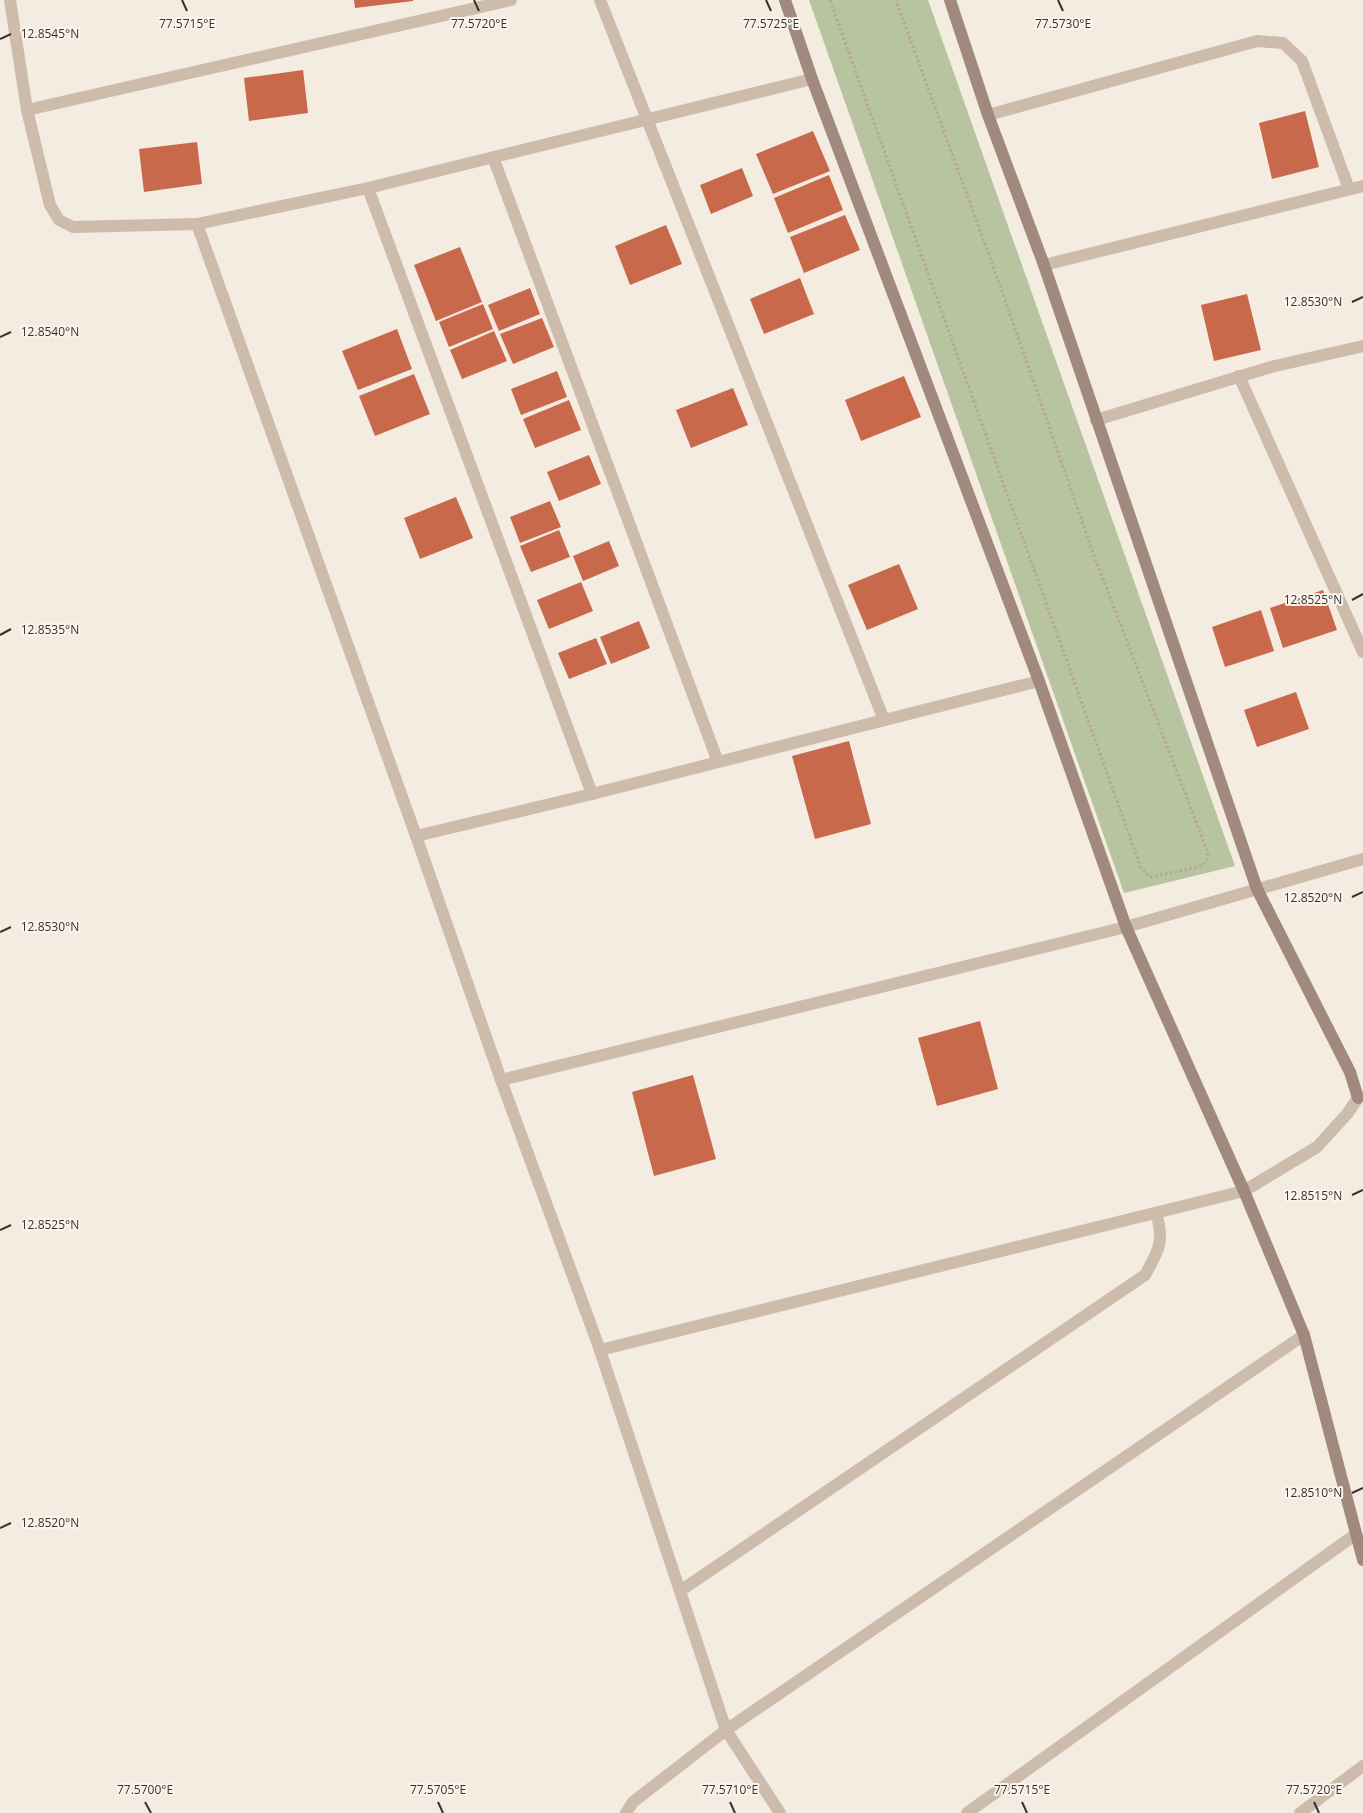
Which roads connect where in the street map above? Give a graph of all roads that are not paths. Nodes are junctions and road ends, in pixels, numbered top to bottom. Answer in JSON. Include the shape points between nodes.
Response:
{"nodes":[{"id":1,"x":10,"y":0,"type":"edge"},
{"id":2,"x":511,"y":0,"type":"edge"},
{"id":3,"x":600,"y":0,"type":"edge"},
{"id":4,"x":785,"y":0,"type":"edge"},
{"id":5,"x":950,"y":0,"type":"edge"},
{"id":6,"x":812,"y":79,"type":"junction"},
{"id":7,"x":27,"y":110,"type":"junction"},
{"id":8,"x":988,"y":115,"type":"junction"},
{"id":9,"x":648,"y":120,"type":"junction"},
{"id":10,"x":493,"y":158,"type":"junction"},
{"id":11,"x":1363,"y":186,"type":"edge"},
{"id":12,"x":368,"y":188,"type":"junction"},
{"id":13,"x":1349,"y":189,"type":"junction"},
{"id":14,"x":197,"y":224,"type":"junction"},
{"id":15,"x":1044,"y":264,"type":"junction"},
{"id":16,"x":1363,"y":346,"type":"edge"},
{"id":17,"x":1239,"y":376,"type":"junction"},
{"id":18,"x":1096,"y":420,"type":"junction"},
{"id":19,"x":1363,"y":652,"type":"edge"},
{"id":20,"x":1039,"y":681,"type":"junction"},
{"id":21,"x":884,"y":720,"type":"junction"},
{"id":22,"x":718,"y":762,"type":"junction"},
{"id":23,"x":592,"y":794,"type":"junction"},
{"id":24,"x":416,"y":836,"type":"junction"},
{"id":25,"x":1363,"y":859,"type":"edge"},
{"id":26,"x":1256,"y":890,"type":"junction"},
{"id":27,"x":1126,"y":926,"type":"junction"},
{"id":28,"x":501,"y":1080,"type":"junction"},
{"id":29,"x":1244,"y":1191,"type":"junction"},
{"id":30,"x":1156,"y":1213,"type":"junction"},
{"id":31,"x":1304,"y":1335,"type":"junction"},
{"id":32,"x":600,"y":1350,"type":"junction"},
{"id":33,"x":1356,"y":1534,"type":"junction"},
{"id":34,"x":1363,"y":1560,"type":"edge"},
{"id":35,"x":680,"y":1591,"type":"junction"},
{"id":36,"x":726,"y":1730,"type":"junction"},
{"id":37,"x":1363,"y":1766,"type":"edge"},
{"id":38,"x":626,"y":1813,"type":"edge"},
{"id":39,"x":780,"y":1813,"type":"edge"},
{"id":40,"x":967,"y":1813,"type":"edge"},
{"id":41,"x":1300,"y":1813,"type":"edge"}],
"edges":[{"from":1,"to":7,"type":"street"},
{"from":2,"to":7,"type":"street"},
{"from":3,"to":9,"type":"street"},
{"from":4,"to":6,"type":"street"},
{"from":5,"to":8,"type":"street"},
{"from":6,"to":9,"type":"street"},
{"from":6,"to":20,"type":"street"},
{"from":7,"to":14,"type":"street","via":[[50,206],[59,220],[73,228]]},
{"from":8,"to":13,"type":"street","via":[[1257,41],[1283,43],[1302,61]]},
{"from":8,"to":15,"type":"street"},
{"from":9,"to":10,"type":"street"},
{"from":9,"to":21,"type":"street"},
{"from":10,"to":12,"type":"street"},
{"from":10,"to":22,"type":"street"},
{"from":11,"to":13,"type":"street"},
{"from":12,"to":14,"type":"street"},
{"from":12,"to":23,"type":"street"},
{"from":13,"to":15,"type":"street"},
{"from":14,"to":24,"type":"street"},
{"from":15,"to":18,"type":"street"},
{"from":16,"to":17,"type":"street"},
{"from":17,"to":18,"type":"street"},
{"from":17,"to":19,"type":"street"},
{"from":18,"to":26,"type":"street"},
{"from":20,"to":21,"type":"street"},
{"from":20,"to":27,"type":"street"},
{"from":21,"to":22,"type":"street"},
{"from":22,"to":23,"type":"street"},
{"from":23,"to":24,"type":"street"},
{"from":24,"to":28,"type":"street"},
{"from":25,"to":26,"type":"street"},
{"from":26,"to":27,"type":"street"},
{"from":26,"to":29,"type":"street","via":[[1350,1072],[1358,1098],[1317,1146]]},
{"from":27,"to":28,"type":"street"},
{"from":27,"to":29,"type":"street"},
{"from":28,"to":32,"type":"street"},
{"from":29,"to":30,"type":"street"},
{"from":29,"to":31,"type":"street"},
{"from":30,"to":32,"type":"street"},
{"from":30,"to":35,"type":"street","via":[[1160,1226],[1159,1251],[1145,1275]]},
{"from":31,"to":33,"type":"street"},
{"from":31,"to":36,"type":"street"},
{"from":32,"to":35,"type":"street"},
{"from":33,"to":34,"type":"street"},
{"from":33,"to":40,"type":"street"},
{"from":35,"to":36,"type":"street"},
{"from":36,"to":38,"type":"street","via":[[633,1802]]},
{"from":36,"to":39,"type":"street"},
{"from":37,"to":41,"type":"street"}]}
